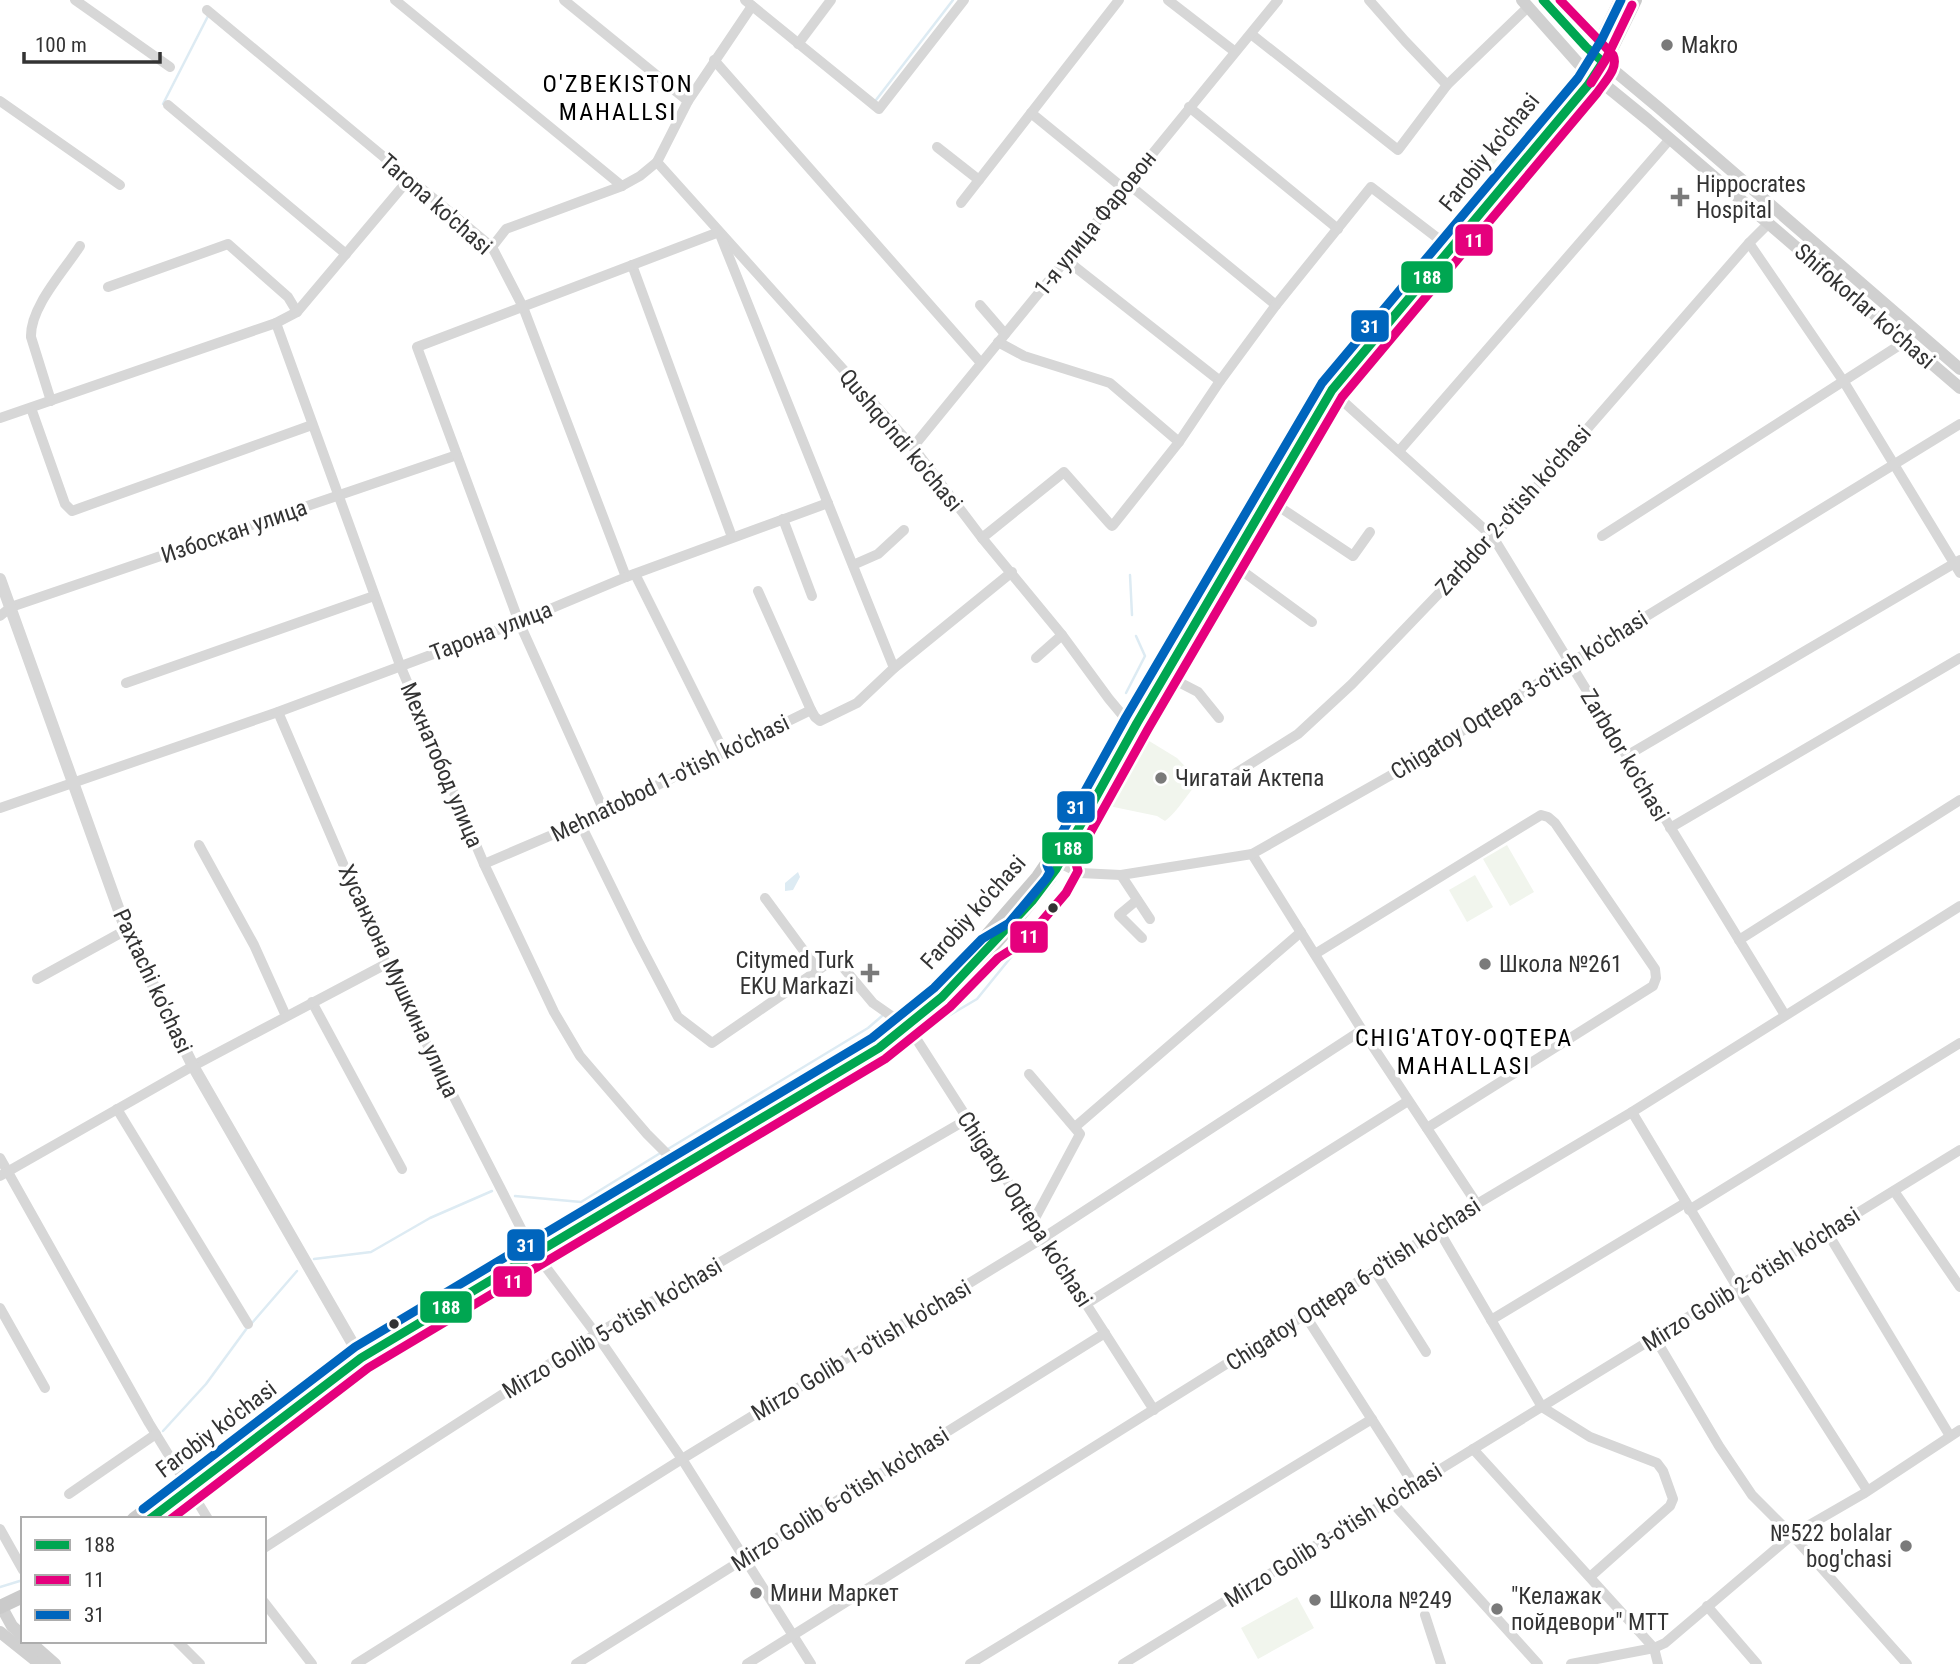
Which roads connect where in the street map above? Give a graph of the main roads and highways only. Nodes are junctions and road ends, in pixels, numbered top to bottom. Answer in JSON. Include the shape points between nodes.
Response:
{"nodes":[{"id":1,"x":1543,"y":0,"type":"edge"},
{"id":2,"x":1621,"y":0,"type":"edge"},
{"id":3,"x":1635,"y":0,"type":"edge"},
{"id":4,"x":1525,"y":4,"type":"edge"},
{"id":5,"x":1599,"y":58,"type":"junction"},
{"id":6,"x":1589,"y":73,"type":"junction"},
{"id":7,"x":1659,"y":108,"type":"junction"},
{"id":8,"x":1648,"y":120,"type":"junction"},
{"id":9,"x":1960,"y":369,"type":"edge"},
{"id":10,"x":1328,"y":388,"type":"junction"},
{"id":11,"x":1960,"y":388,"type":"edge"},
{"id":12,"x":1263,"y":496,"type":"junction"},
{"id":13,"x":1162,"y":671,"type":"junction"},
{"id":14,"x":187,"y":1486,"type":"junction"},
{"id":15,"x":137,"y":1517,"type":"edge"},
{"id":16,"x":152,"y":1517,"type":"edge"},
{"id":17,"x":21,"y":1598,"type":"edge"},
{"id":18,"x":21,"y":1608,"type":"edge"},
{"id":19,"x":2,"y":1620,"type":"edge"},
{"id":20,"x":21,"y":1634,"type":"edge"},
{"id":21,"x":21,"y":1642,"type":"edge"},
{"id":22,"x":22,"y":1643,"type":"edge"},
{"id":23,"x":31,"y":1643,"type":"edge"},
{"id":24,"x":40,"y":1664,"type":"edge"},
{"id":25,"x":55,"y":1664,"type":"edge"}],
"edges":[{"from":1,"to":5,"type":"main road","name":"Shifokorlar ko'chasi"},
{"from":2,"to":5,"type":"main road","name":"Farobiy ko'chasi"},
{"from":3,"to":5,"type":"main road","name":"Farobiy ko'chasi"},
{"from":4,"to":6,"type":"main road","name":"Shifokorlar ko'chasi"},
{"from":5,"to":6,"type":"main road","name":"Farobiy ko'chasi"},
{"from":5,"to":7,"type":"main road","name":"Shifokorlar ko'chasi"},
{"from":6,"to":8,"type":"main road","name":"Shifokorlar ko'chasi"},
{"from":6,"to":10,"type":"main road","name":"Farobiy ko'chasi"},
{"from":6,"to":10,"type":"main road","name":"Farobiy ko'chasi"},
{"from":7,"to":8,"type":"main road"},
{"from":7,"to":9,"type":"main road","name":"Shifokorlar ko'chasi"},
{"from":8,"to":11,"type":"main road","name":"Shifokorlar ko'chasi"},
{"from":10,"to":12,"type":"main road","name":"Farobiy ko'chasi"},
{"from":12,"to":13,"type":"main road","name":"Farobiy ko'chasi"},
{"from":12,"to":13,"type":"main road","name":"Farobiy ko'chasi","via":[[1230,562]]},
{"from":13,"to":14,"type":"main road","name":"Farobiy ko'chasi","via":[[1032,901],[975,964],[898,1021],[879,1048],[359,1354]]},
{"from":14,"to":15,"type":"main road","name":"Farobiy ko'chasi"},
{"from":14,"to":16,"type":"main road","name":"Farobiy ko'chasi"},
{"from":17,"to":19,"type":"main road"},
{"from":18,"to":19,"type":"main road"},
{"from":19,"to":20,"type":"main road"},
{"from":19,"to":21,"type":"main road"},
{"from":22,"to":24,"type":"main road"},
{"from":23,"to":25,"type":"main road"}]}
